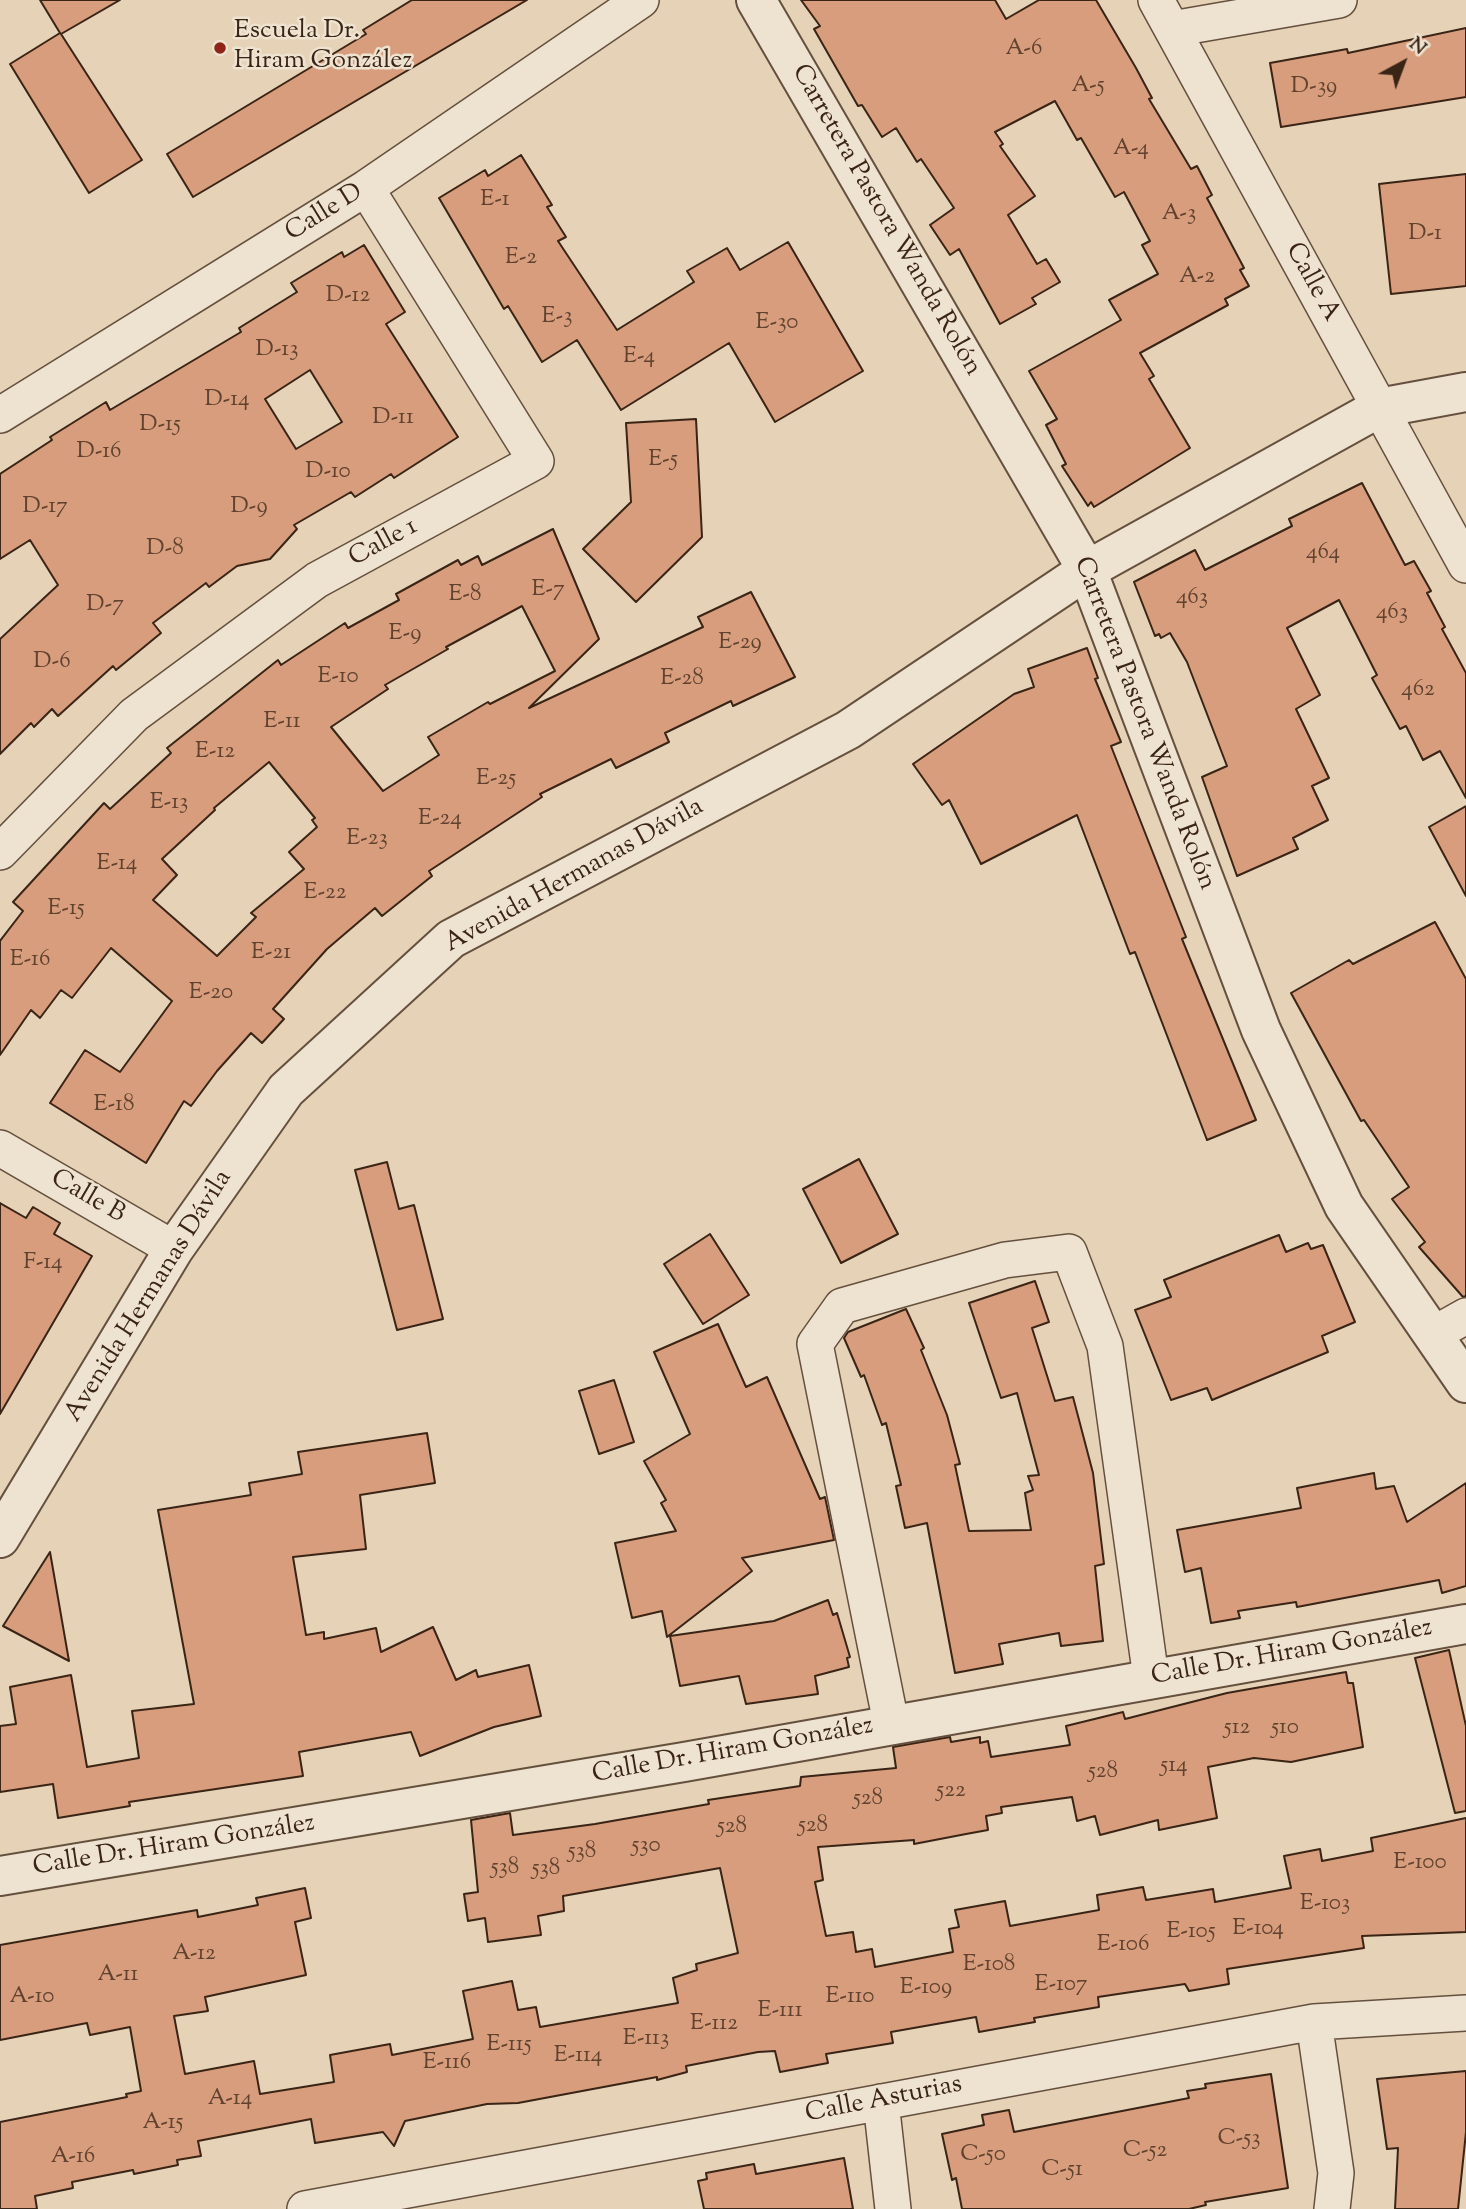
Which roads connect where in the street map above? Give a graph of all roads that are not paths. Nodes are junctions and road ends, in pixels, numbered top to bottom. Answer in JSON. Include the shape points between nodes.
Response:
{"nodes":[{"id":1,"x":641,"y":0,"type":"edge"},
{"id":2,"x":756,"y":0,"type":"edge"},
{"id":3,"x":1339,"y":0,"type":"edge"},
{"id":4,"x":1163,"y":15,"type":"edge"},
{"id":5,"x":366,"y":188,"type":"junction"},
{"id":6,"x":1466,"y":392,"type":"edge"},
{"id":7,"x":1379,"y":408,"type":"junction"},
{"id":8,"x":0,"y":415,"type":"edge"},
{"id":9,"x":1466,"y":565,"type":"edge"},
{"id":10,"x":1087,"y":570,"type":"junction"},
{"id":11,"x":0,"y":852,"type":"edge"},
{"id":12,"x":0,"y":1148,"type":"edge"},
{"id":13,"x":174,"y":1249,"type":"junction"},
{"id":14,"x":1466,"y":1316,"type":"edge"},
{"id":15,"x":1432,"y":1335,"type":"junction"},
{"id":16,"x":1466,"y":1383,"type":"edge"},
{"id":17,"x":0,"y":1538,"type":"edge"},
{"id":18,"x":1466,"y":1624,"type":"edge"},
{"id":19,"x":1151,"y":1678,"type":"junction"},
{"id":20,"x":891,"y":1723,"type":"junction"},
{"id":21,"x":0,"y":1876,"type":"edge"},
{"id":22,"x":1466,"y":2012,"type":"edge"},
{"id":23,"x":1314,"y":2022,"type":"junction"},
{"id":24,"x":881,"y":2102,"type":"junction"},
{"id":25,"x":447,"y":2196,"type":"edge"},
{"id":26,"x":305,"y":2209,"type":"edge"},
{"id":27,"x":893,"y":2209,"type":"edge"},
{"id":28,"x":1332,"y":2209,"type":"edge"}],
"edges":[{"from":1,"to":5,"type":"street","name":"Calle D"},
{"from":2,"to":10,"type":"street","name":"Carretera Pastora Wanda Rolón"},
{"from":3,"to":4,"type":"street"},
{"from":4,"to":7,"type":"street","name":"Calle A"},
{"from":5,"to":8,"type":"street","name":"Calle D"},
{"from":5,"to":11,"type":"street","name":"Calle 1","via":[[536,461],[317,580],[134,715]]},
{"from":6,"to":7,"type":"street","name":"Avenida Hermanas Dávila"},
{"from":7,"to":9,"type":"street","name":"Calle A"},
{"from":7,"to":10,"type":"street","name":"Avenida Hermanas Dávila"},
{"from":10,"to":13,"type":"street","name":"Avenida Hermanas Dávila","via":[[848,730],[451,939],[286,1090]]},
{"from":10,"to":15,"type":"street","name":"Carretera Pastora Wanda Rolón","via":[[1261,1030],[1344,1206]]},
{"from":12,"to":13,"type":"street","name":"Calle B"},
{"from":13,"to":17,"type":"street","name":"Avenida Hermanas Dávila"},
{"from":14,"to":15,"type":"street"},
{"from":15,"to":16,"type":"street","name":"Carretera Pastora Wanda Rolón"},
{"from":18,"to":19,"type":"street","name":"Calle Dr. Hiram González"},
{"from":19,"to":20,"type":"street","name":"Calle Dr. Hiram González"},
{"from":19,"to":20,"type":"street","via":[[1105,1346],[1069,1252],[1005,1260],[842,1306],[814,1343]]},
{"from":20,"to":21,"type":"street","name":"Calle Dr. Hiram González"},
{"from":22,"to":23,"type":"street","name":"Calle Asturias"},
{"from":23,"to":24,"type":"street","name":"Calle Asturias"},
{"from":23,"to":28,"type":"street","via":[[1336,2173]]},
{"from":24,"to":25,"type":"street","name":"Calle Asturias"},
{"from":24,"to":27,"type":"street"},
{"from":25,"to":26,"type":"street","name":"Calle Asturias"}]}
